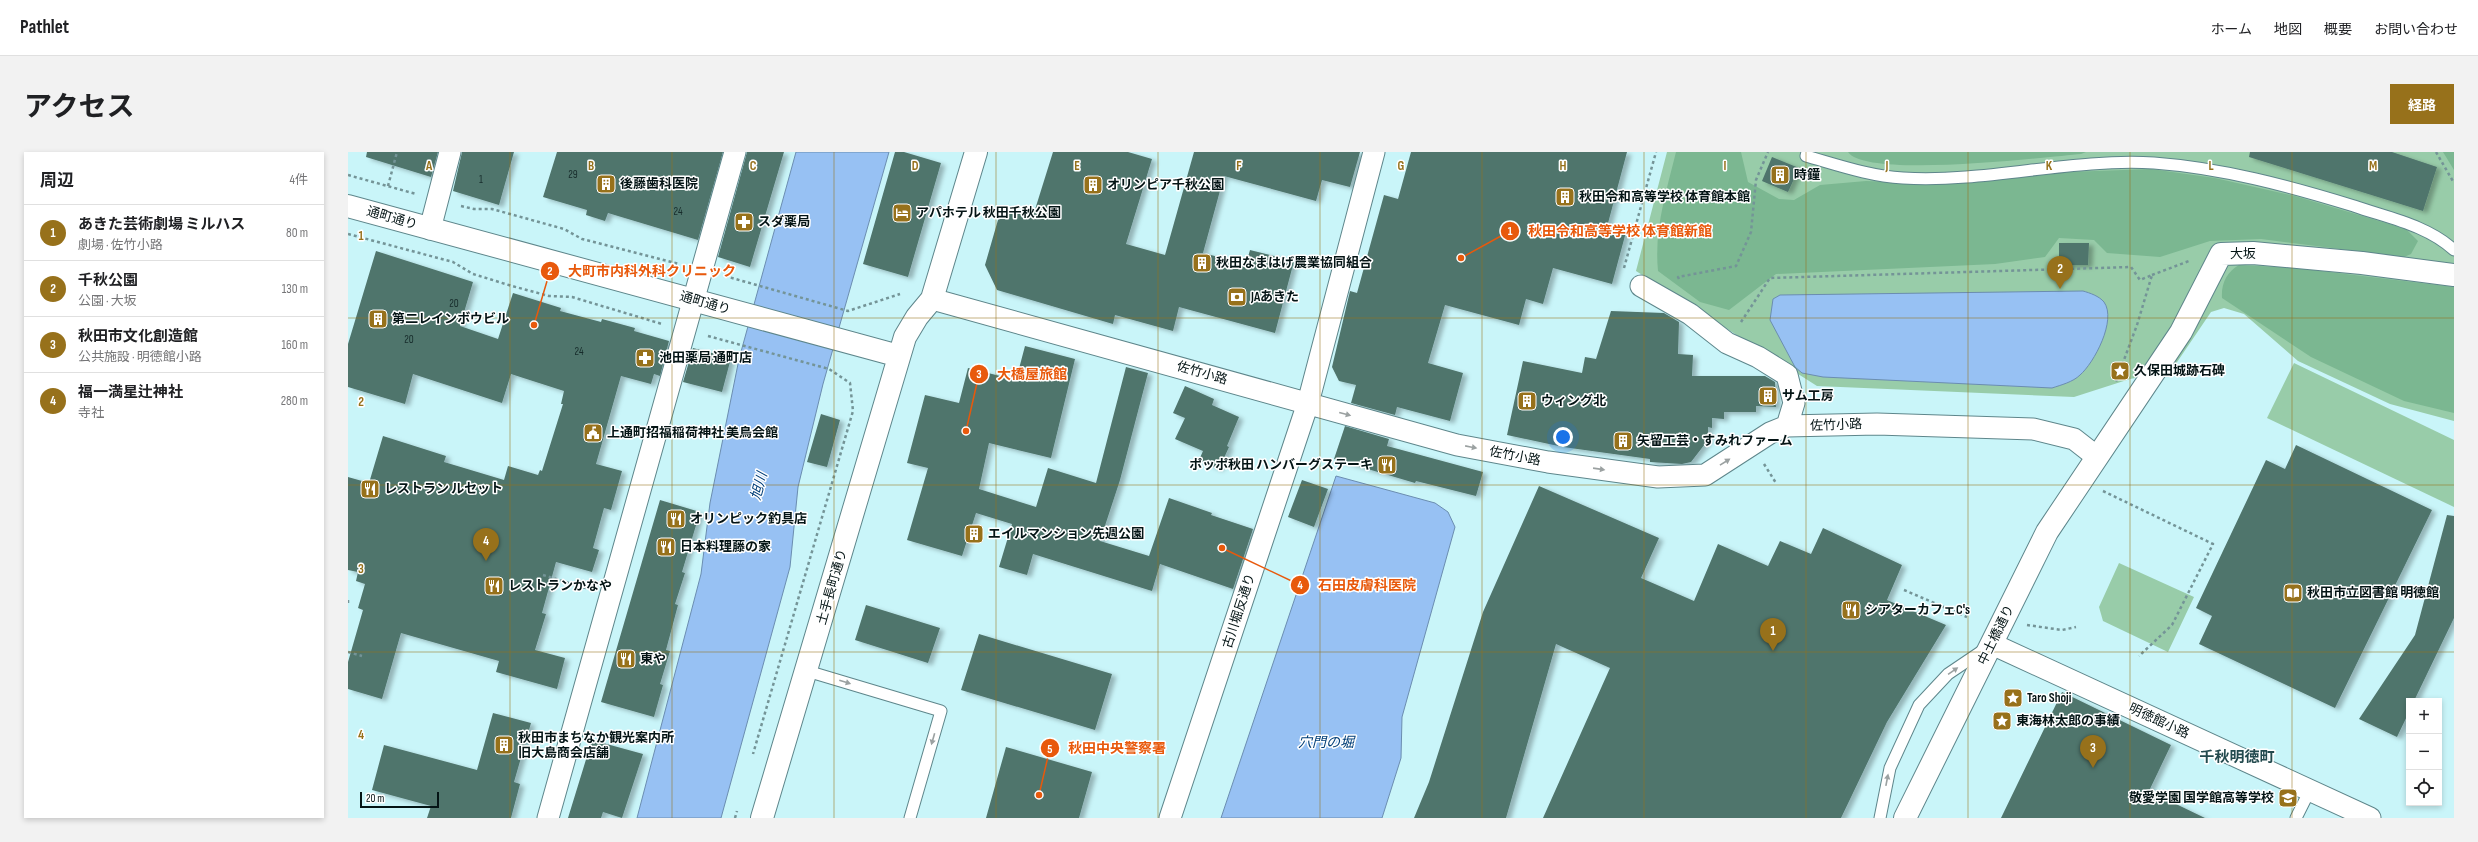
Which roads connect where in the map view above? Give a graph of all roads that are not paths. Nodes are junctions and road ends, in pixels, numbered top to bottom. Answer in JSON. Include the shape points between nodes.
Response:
{"nodes":[{"id":1,"x":450,"y":152,"type":"edge"},
{"id":2,"x":735,"y":152,"type":"edge"},
{"id":3,"x":976,"y":152,"type":"edge"},
{"id":4,"x":1374,"y":152,"type":"edge"},
{"id":5,"x":1807,"y":152,"type":"edge"},
{"id":6,"x":348,"y":206,"type":"edge"},
{"id":7,"x":430,"y":229,"type":"junction"},
{"id":8,"x":2454,"y":250,"type":"edge"},
{"id":9,"x":2454,"y":275,"type":"edge"},
{"id":10,"x":1641,"y":286,"type":"road end"},
{"id":11,"x":694,"y":299,"type":"junction"},
{"id":12,"x":932,"y":299,"type":"junction"},
{"id":13,"x":899,"y":356,"type":"junction"},
{"id":14,"x":1308,"y":403,"type":"junction"},
{"id":15,"x":1788,"y":426,"type":"junction"},
{"id":16,"x":2096,"y":457,"type":"junction"},
{"id":17,"x":1992,"y":644,"type":"junction"},
{"id":18,"x":807,"y":671,"type":"junction"},
{"id":19,"x":2310,"y":790,"type":"junction"},
{"id":20,"x":548,"y":818,"type":"edge"},
{"id":21,"x":762,"y":818,"type":"edge"},
{"id":22,"x":910,"y":818,"type":"edge"},
{"id":23,"x":1170,"y":818,"type":"edge"},
{"id":24,"x":1880,"y":818,"type":"edge"},
{"id":25,"x":1905,"y":818,"type":"edge"},
{"id":26,"x":2296,"y":818,"type":"edge"},
{"id":27,"x":2370,"y":818,"type":"edge"}],
"edges":[{"from":1,"to":7,"type":"street"},
{"from":2,"to":11,"type":"street"},
{"from":3,"to":12,"type":"street","name":"土手長町通り"},
{"from":4,"to":14,"type":"street","name":"古川堀反通り"},
{"from":5,"to":8,"type":"lane","via":[[1806,156],[1866,174],[1903,178],[1957,178],[2025,170],[2153,163],[2219,170],[2318,195],[2423,229],[2443,240]]},
{"from":6,"to":7,"type":"street","name":"通町通り"},
{"from":7,"to":11,"type":"street","name":"通町通り"},
{"from":9,"to":16,"type":"street","name":"大坂","via":[[2253,253],[2221,254],[2182,332]]},
{"from":10,"to":15,"type":"street","via":[[1690,314],[1727,343],[1758,357],[1788,375],[1794,403]]},
{"from":11,"to":13,"type":"street","name":"通町通り"},
{"from":11,"to":20,"type":"street"},
{"from":12,"to":13,"type":"street","name":"土手長町通り","via":[[909,330]]},
{"from":12,"to":14,"type":"street","name":"佐竹小路"},
{"from":13,"to":18,"type":"street","name":"土手長町通り"},
{"from":14,"to":15,"type":"street","name":"佐竹小路","one_way":true,"via":[[1457,445],[1548,462],[1658,477],[1705,475],[1770,433]]},
{"from":14,"to":23,"type":"street","name":"古川堀反通り"},
{"from":15,"to":16,"type":"street","name":"佐竹小路","via":[[1878,424],[2033,429],[2074,439]]},
{"from":16,"to":17,"type":"street","name":"中土橋通り","via":[[2047,532]]},
{"from":17,"to":19,"type":"street","name":"明徳館小路"},
{"from":24,"to":17,"type":"lane","one_way":true,"via":[[1890,768],[1919,705],[1948,674]]},
{"from":17,"to":25,"type":"street","name":"中土橋通り"},
{"from":18,"to":21,"type":"street","name":"土手長町通り"},
{"from":18,"to":22,"type":"lane","one_way":true,"via":[[941,711]]},
{"from":19,"to":26,"type":"lane"},
{"from":19,"to":27,"type":"street","name":"明徳館小路"}]}
